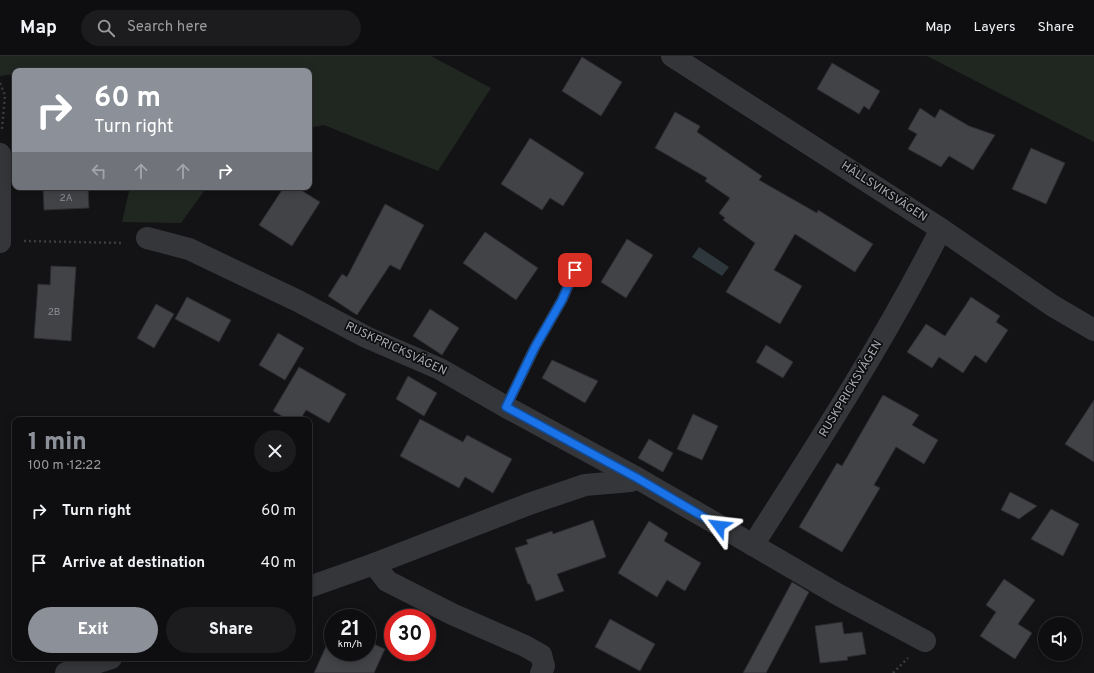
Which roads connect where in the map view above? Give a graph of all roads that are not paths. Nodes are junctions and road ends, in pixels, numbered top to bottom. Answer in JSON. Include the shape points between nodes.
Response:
{"nodes":[{"id":1,"x":672,"y":56,"type":"edge"},
{"id":2,"x":0,"y":154,"type":"edge"},
{"id":3,"x":941,"y":229,"type":"junction"},
{"id":4,"x":147,"y":238,"type":"road end"},
{"id":5,"x":0,"y":241,"type":"edge"},
{"id":6,"x":575,"y":270,"type":"dead end"},
{"id":7,"x":1094,"y":330,"type":"edge"},
{"id":8,"x":506,"y":407,"type":"junction"},
{"id":9,"x":637,"y":478,"type":"junction"},
{"id":10,"x":753,"y":545,"type":"junction"},
{"id":11,"x":374,"y":564,"type":"junction"},
{"id":12,"x":312,"y":587,"type":"edge"},
{"id":13,"x":925,"y":641,"type":"dead end"},
{"id":14,"x":102,"y":661,"type":"edge"},
{"id":15,"x":66,"y":673,"type":"edge"},
{"id":16,"x":541,"y":673,"type":"edge"}],
"edges":[{"from":1,"to":3,"type":"street","name":"HÄLLSVIKSVÄGEN"},
{"from":2,"to":5,"type":"street"},
{"from":3,"to":7,"type":"street","name":"HÄLLSVIKSVÄGEN","via":[[1053,306]]},
{"from":3,"to":10,"type":"street","name":"RUSKPRICKSVÄGEN","via":[[897,311],[823,436]]},
{"from":4,"to":8,"type":"street","name":"RUSKPRICKSVÄGEN","via":[[189,248],[366,337],[440,369]]},
{"from":6,"to":8,"type":"lane"},
{"from":8,"to":9,"type":"street","name":"RUSKPRICKSVÄGEN"},
{"from":9,"to":10,"type":"street","name":"RUSKPRICKSVÄGEN"},
{"from":9,"to":11,"type":"street","via":[[631,481],[585,485]]},
{"from":10,"to":13,"type":"street","name":"RUSKPRICKSVÄGEN"},
{"from":11,"to":12,"type":"street"},
{"from":11,"to":16,"type":"street","via":[[387,581],[540,655],[544,666]]},
{"from":14,"to":15,"type":"street"}]}
